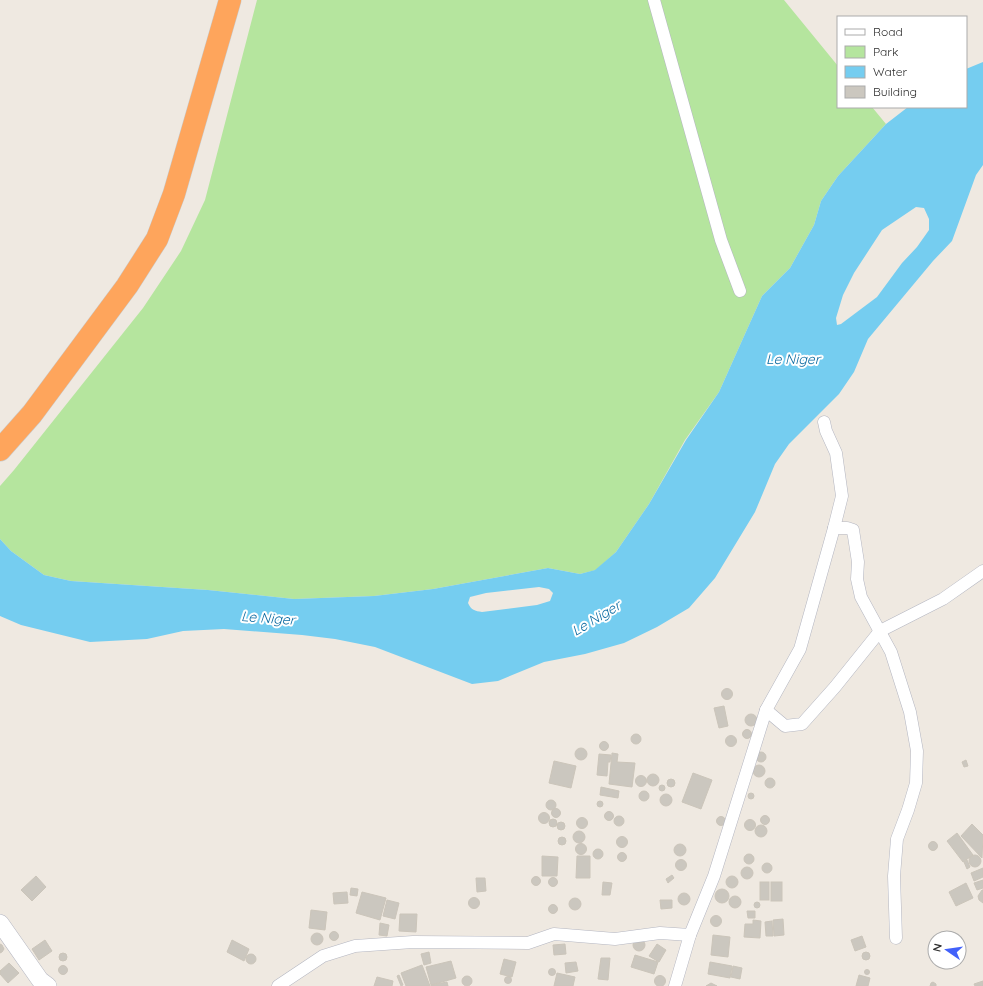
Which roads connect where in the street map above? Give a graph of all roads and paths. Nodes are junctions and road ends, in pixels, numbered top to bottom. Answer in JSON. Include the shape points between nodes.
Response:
{"nodes":[{"id":1,"x":230,"y":0,"type":"edge"},
{"id":2,"x":654,"y":0,"type":"edge"},
{"id":3,"x":740,"y":291,"type":"dead end"},
{"id":4,"x":824,"y":422,"type":"dead end"},
{"id":5,"x":0,"y":450,"type":"edge"},
{"id":6,"x":834,"y":528,"type":"junction"},
{"id":7,"x":983,"y":571,"type":"edge"},
{"id":8,"x":880,"y":631,"type":"junction"},
{"id":9,"x":766,"y":710,"type":"junction"},
{"id":10,"x":0,"y":923,"type":"edge"},
{"id":11,"x":690,"y":935,"type":"junction"},
{"id":12,"x":896,"y":938,"type":"dead end"},
{"id":13,"x":48,"y":986,"type":"edge"},
{"id":14,"x":278,"y":986,"type":"edge"},
{"id":15,"x":676,"y":986,"type":"edge"}],
"edges":[{"from":1,"to":5,"type":"highway","via":[[174,194],[157,239],[128,286],[32,414]]},
{"from":2,"to":3,"type":"street","via":[[721,240]]},
{"from":4,"to":6,"type":"street","via":[[836,453],[842,496]]},
{"from":6,"to":8,"type":"street","via":[[853,530],[861,597]]},
{"from":6,"to":9,"type":"street","via":[[800,649]]},
{"from":7,"to":8,"type":"street","via":[[943,599]]},
{"from":8,"to":9,"type":"street","via":[[835,688],[802,724],[785,726]]},
{"from":8,"to":12,"type":"street","via":[[892,652],[910,712],[917,751],[916,783],[897,839],[894,876]]},
{"from":9,"to":11,"type":"street","via":[[714,876]]},
{"from":10,"to":13,"type":"street","via":[[40,980]]},
{"from":11,"to":14,"type":"street","via":[[660,933],[615,940],[554,934],[528,943],[413,942],[355,946],[323,956]]},
{"from":11,"to":15,"type":"street"}]}
